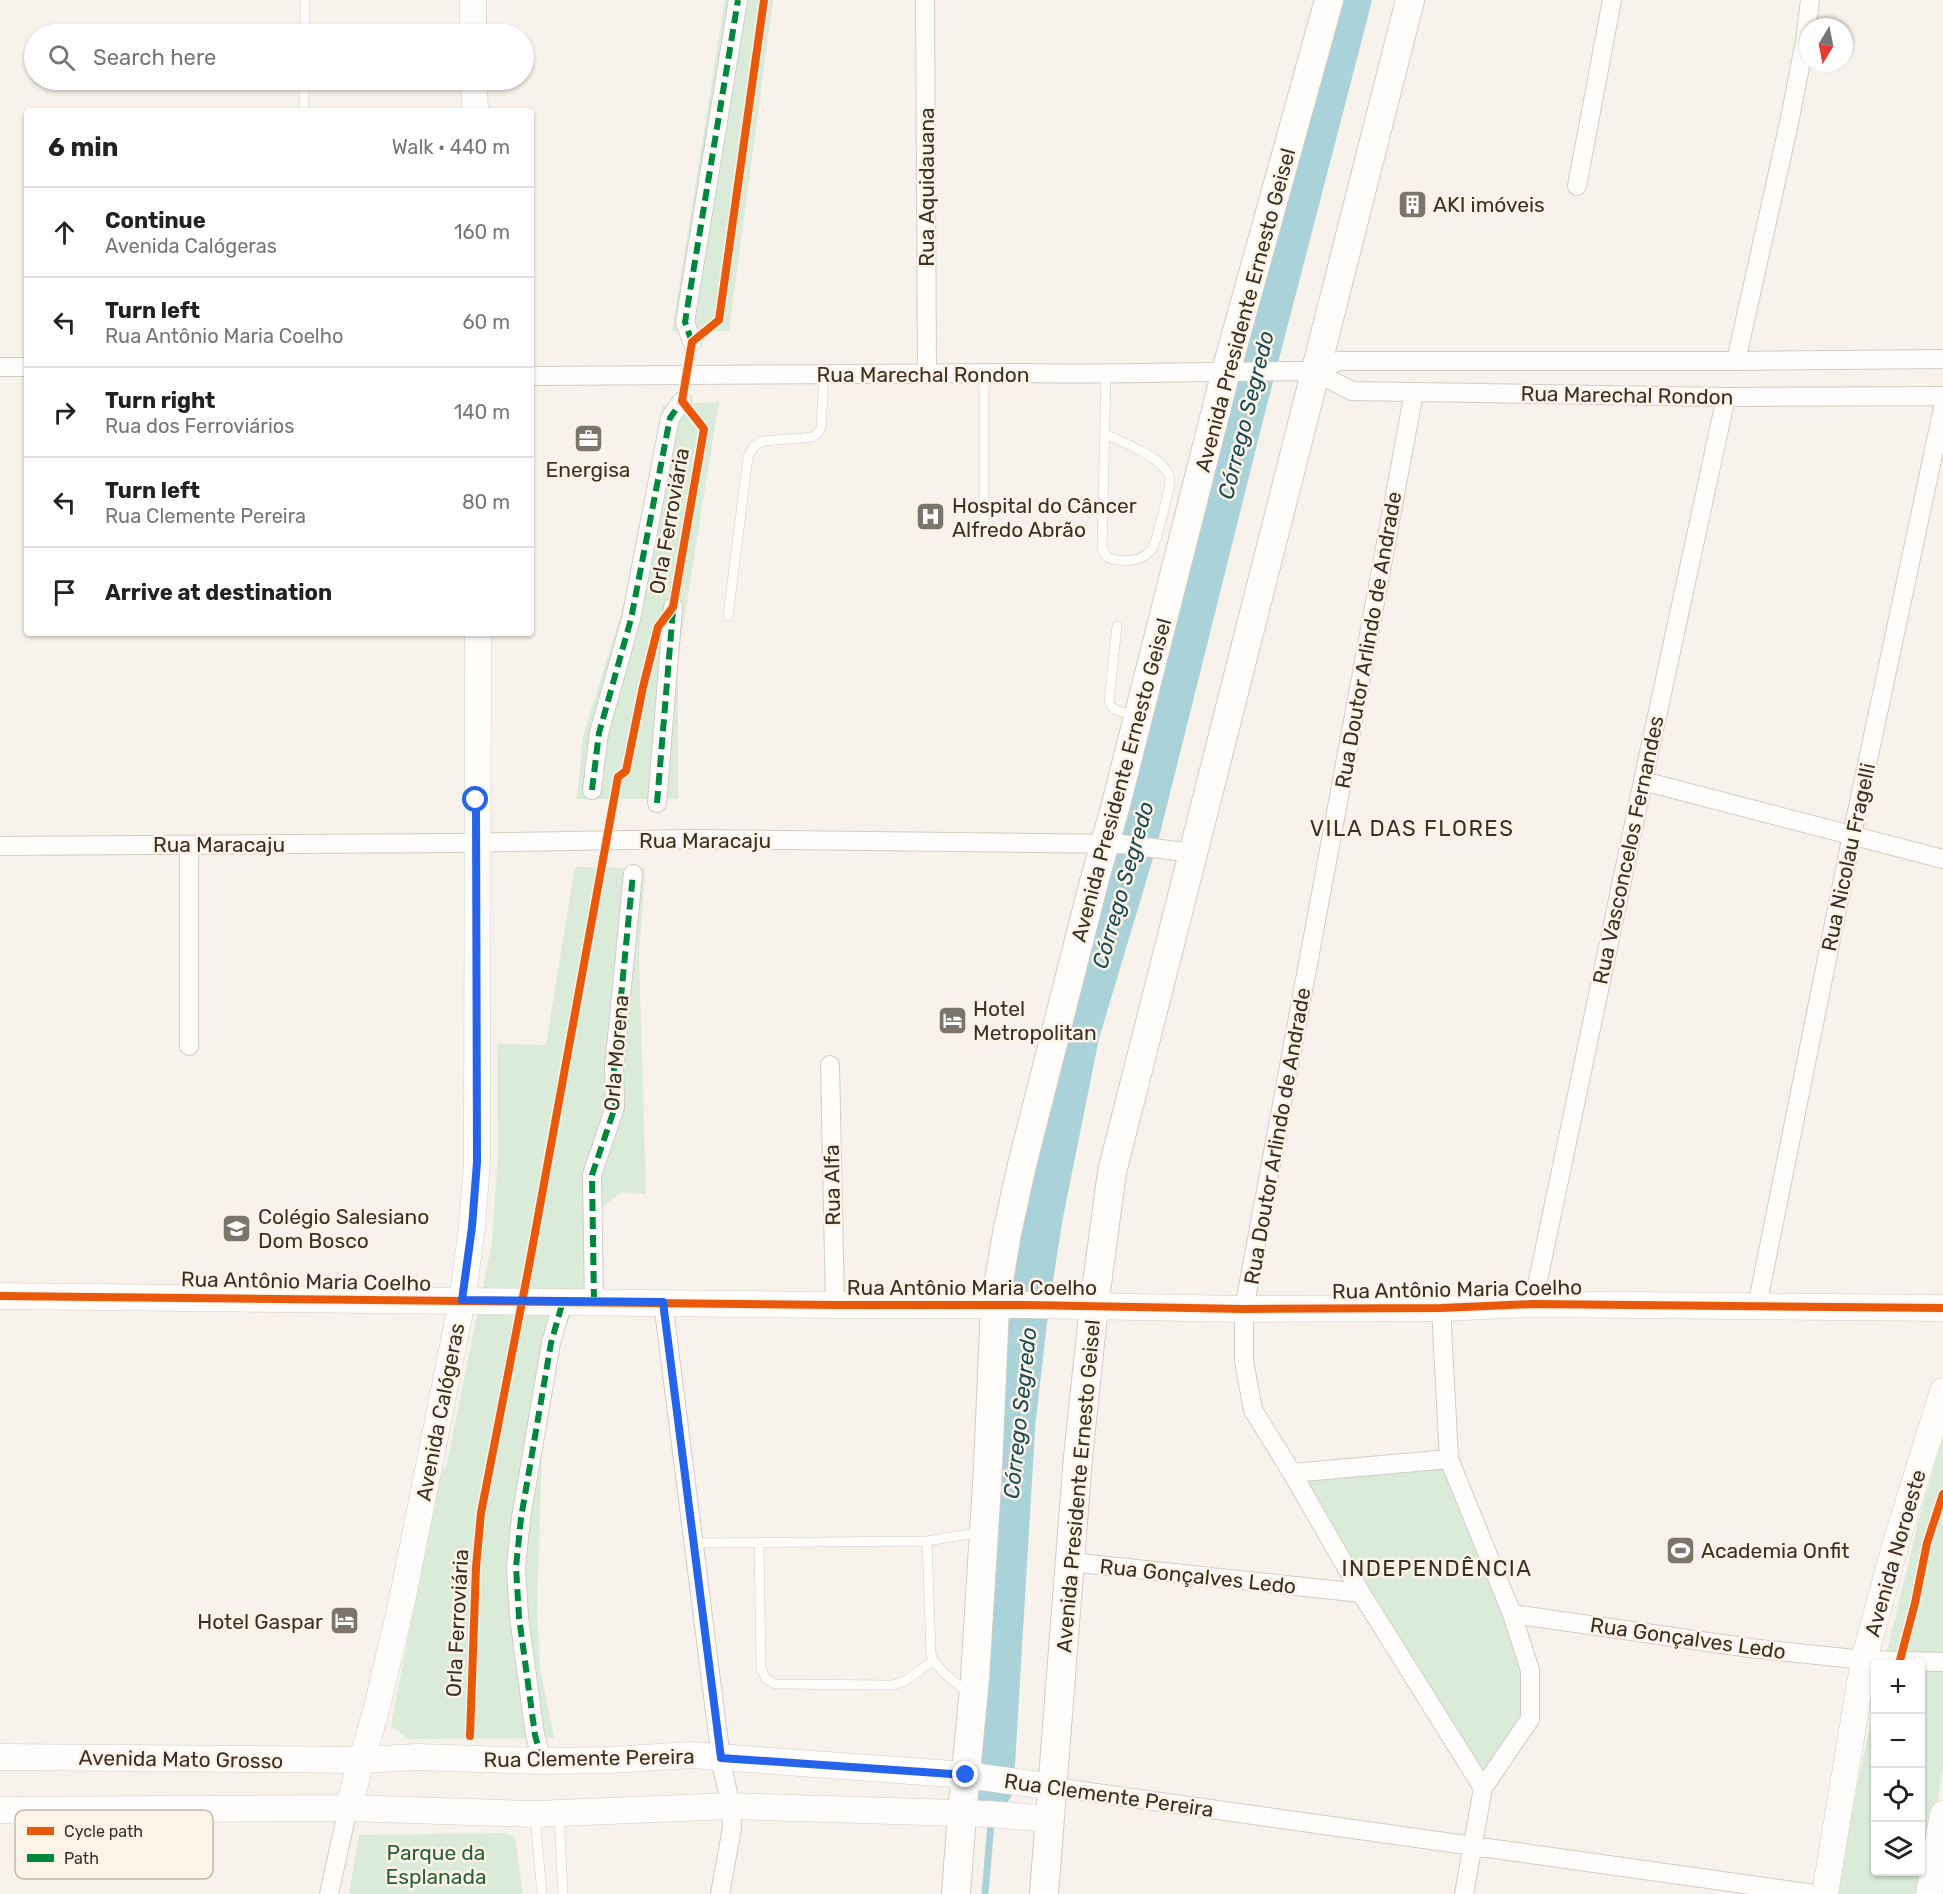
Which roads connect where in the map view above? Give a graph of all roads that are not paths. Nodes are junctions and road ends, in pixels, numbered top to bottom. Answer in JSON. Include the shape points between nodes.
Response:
{"nodes":[{"id":1,"x":305,"y":0,"type":"edge"},
{"id":2,"x":473,"y":0,"type":"edge"},
{"id":3,"x":738,"y":0,"type":"edge"},
{"id":4,"x":924,"y":0,"type":"edge"},
{"id":5,"x":1329,"y":0,"type":"edge"},
{"id":6,"x":1410,"y":0,"type":"edge"},
{"id":7,"x":1612,"y":0,"type":"edge"},
{"id":8,"x":1810,"y":0,"type":"edge"},
{"id":9,"x":305,"y":24,"type":"edge"},
{"id":10,"x":474,"y":24,"type":"edge"},
{"id":11,"x":304,"y":90,"type":"edge"},
{"id":12,"x":474,"y":90,"type":"edge"},
{"id":13,"x":304,"y":108,"type":"edge"},
{"id":14,"x":475,"y":108,"type":"edge"},
{"id":15,"x":1577,"y":186,"type":"dead end"},
{"id":16,"x":692,"y":342,"type":"dead end"},
{"id":17,"x":1943,"y":359,"type":"edge"},
{"id":18,"x":1736,"y":361,"type":"junction"},
{"id":19,"x":0,"y":367,"type":"edge"},
{"id":20,"x":24,"y":367,"type":"edge"},
{"id":21,"x":1236,"y":371,"type":"junction"},
{"id":22,"x":1310,"y":371,"type":"junction"},
{"id":23,"x":824,"y":374,"type":"junction"},
{"id":24,"x":927,"y":374,"type":"junction"},
{"id":25,"x":984,"y":374,"type":"junction"},
{"id":26,"x":1106,"y":374,"type":"junction"},
{"id":27,"x":534,"y":376,"type":"edge"},
{"id":28,"x":1414,"y":393,"type":"junction"},
{"id":29,"x":1943,"y":396,"type":"edge"},
{"id":30,"x":1726,"y":397,"type":"junction"},
{"id":31,"x":682,"y":400,"type":"dead end"},
{"id":32,"x":1943,"y":408,"type":"edge"},
{"id":33,"x":1106,"y":434,"type":"junction"},
{"id":34,"x":984,"y":526,"type":"dead end"},
{"id":35,"x":673,"y":607,"type":"dead end"},
{"id":36,"x":728,"y":616,"type":"dead end"},
{"id":37,"x":1118,"y":627,"type":"dead end"},
{"id":38,"x":478,"y":636,"type":"edge"},
{"id":39,"x":1139,"y":715,"type":"junction"},
{"id":40,"x":1643,"y":781,"type":"junction"},
{"id":41,"x":592,"y":790,"type":"dead end"},
{"id":42,"x":657,"y":803,"type":"dead end"},
{"id":43,"x":1852,"y":835,"type":"junction"},
{"id":44,"x":477,"y":843,"type":"junction"},
{"id":45,"x":189,"y":844,"type":"junction"},
{"id":46,"x":1113,"y":844,"type":"junction"},
{"id":47,"x":0,"y":846,"type":"edge"},
{"id":48,"x":1184,"y":852,"type":"junction"},
{"id":49,"x":1943,"y":859,"type":"edge"},
{"id":50,"x":633,"y":874,"type":"dead end"},
{"id":51,"x":189,"y":1046,"type":"dead end"},
{"id":52,"x":830,"y":1065,"type":"dead end"},
{"id":53,"x":0,"y":1296,"type":"edge"},
{"id":54,"x":462,"y":1300,"type":"junction"},
{"id":55,"x":563,"y":1301,"type":"junction"},
{"id":56,"x":594,"y":1301,"type":"junction"},
{"id":57,"x":663,"y":1302,"type":"junction"},
{"id":58,"x":1533,"y":1304,"type":"junction"},
{"id":59,"x":835,"y":1305,"type":"junction"},
{"id":60,"x":995,"y":1305,"type":"junction"},
{"id":61,"x":1083,"y":1306,"type":"junction"},
{"id":62,"x":1756,"y":1306,"type":"junction"},
{"id":63,"x":1441,"y":1308,"type":"junction"},
{"id":64,"x":1943,"y":1308,"type":"edge"},
{"id":65,"x":1245,"y":1310,"type":"junction"},
{"id":66,"x":1943,"y":1391,"type":"edge"},
{"id":67,"x":1449,"y":1459,"type":"junction"},
{"id":68,"x":1292,"y":1473,"type":"junction"},
{"id":69,"x":984,"y":1532,"type":"junction"},
{"id":70,"x":927,"y":1540,"type":"junction"},
{"id":71,"x":759,"y":1542,"type":"junction"},
{"id":72,"x":693,"y":1543,"type":"junction"},
{"id":73,"x":1071,"y":1562,"type":"junction"},
{"id":74,"x":1361,"y":1593,"type":"junction"},
{"id":75,"x":1512,"y":1614,"type":"junction"},
{"id":76,"x":1864,"y":1660,"type":"junction"},
{"id":77,"x":933,"y":1661,"type":"junction"},
{"id":78,"x":1943,"y":1662,"type":"edge"},
{"id":79,"x":973,"y":1698,"type":"junction"},
{"id":80,"x":0,"y":1757,"type":"edge"},
{"id":81,"x":721,"y":1758,"type":"junction"},
{"id":82,"x":362,"y":1760,"type":"junction"},
{"id":83,"x":542,"y":1761,"type":"junction"},
{"id":84,"x":966,"y":1775,"type":"junction"},
{"id":85,"x":1044,"y":1786,"type":"junction"},
{"id":86,"x":1483,"y":1788,"type":"junction"},
{"id":87,"x":731,"y":1806,"type":"junction"},
{"id":88,"x":348,"y":1808,"type":"junction"},
{"id":89,"x":0,"y":1810,"type":"edge"},
{"id":90,"x":547,"y":1814,"type":"junction"},
{"id":91,"x":962,"y":1814,"type":"junction"},
{"id":92,"x":1943,"y":1814,"type":"edge"},
{"id":93,"x":1040,"y":1818,"type":"junction"},
{"id":94,"x":1473,"y":1846,"type":"junction"},
{"id":95,"x":329,"y":1894,"type":"edge"},
{"id":96,"x":542,"y":1894,"type":"edge"},
{"id":97,"x":563,"y":1894,"type":"edge"},
{"id":98,"x":720,"y":1894,"type":"edge"},
{"id":99,"x":956,"y":1894,"type":"edge"},
{"id":100,"x":1044,"y":1894,"type":"edge"},
{"id":101,"x":1464,"y":1894,"type":"edge"},
{"id":102,"x":1815,"y":1894,"type":"edge"},
{"id":103,"x":1825,"y":1894,"type":"edge"},
{"id":104,"x":1929,"y":1894,"type":"edge"}],
"edges":[{"from":1,"to":9,"type":"lane"},
{"from":2,"to":10,"type":"main road"},
{"from":3,"to":16,"type":"street","via":[[685,322]]},
{"from":4,"to":24,"type":"street","name":"Rua Aquidauana"},
{"from":5,"to":21,"type":"main road","name":"Avenida Presidente Ernesto Geisel"},
{"from":6,"to":22,"type":"main road","name":"Avenida Presidente Ernesto Geisel"},
{"from":7,"to":15,"type":"street"},
{"from":8,"to":18,"type":"street","via":[[1789,123]]},
{"from":11,"to":13,"type":"lane"},
{"from":12,"to":14,"type":"main road"},
{"from":17,"to":18,"type":"street","name":"Rua Marechal Rondon"},
{"from":18,"to":22,"type":"street","name":"Rua Marechal Rondon","via":[[1339,361]]},
{"from":19,"to":20,"type":"street"},
{"from":21,"to":22,"type":"street","name":"Rua Marechal Rondon"},
{"from":21,"to":26,"type":"street","name":"Rua Marechal Rondon"},
{"from":21,"to":39,"type":"main road","name":"Avenida Presidente Ernesto Geisel"},
{"from":22,"to":28,"type":"street","name":"Rua Marechal Rondon","via":[[1352,391]]},
{"from":22,"to":48,"type":"main road","name":"Avenida Presidente Ernesto Geisel"},
{"from":23,"to":24,"type":"street","name":"Rua Marechal Rondon"},
{"from":23,"to":27,"type":"street","name":"Rua Marechal Rondon"},
{"from":23,"to":36,"type":"lane","via":[[818,433],[813,437],[763,441],[754,446],[748,457]]},
{"from":24,"to":25,"type":"street","name":"Rua Marechal Rondon"},
{"from":25,"to":26,"type":"street","name":"Rua Marechal Rondon"},
{"from":25,"to":34,"type":"lane"},
{"from":26,"to":33,"type":"lane"},
{"from":28,"to":30,"type":"street","name":"Rua Marechal Rondon"},
{"from":28,"to":65,"type":"street","name":"Rua Doutor Arlindo de Andrade"},
{"from":29,"to":30,"type":"street","name":"Rua Marechal Rondon"},
{"from":30,"to":40,"type":"street","name":"Rua Vasconcelos Fernandes"},
{"from":31,"to":41,"type":"street","name":"Orla Ferroviária","via":[[670,418],[631,619],[599,733]]},
{"from":32,"to":43,"type":"street","name":"Rua Nicolau Fragelli"},
{"from":33,"to":33,"type":"lane","via":[[1102,548],[1110,560],[1130,562],[1152,549],[1170,477],[1154,459]]},
{"from":35,"to":42,"type":"street","name":"Orla Ferroviária"},
{"from":37,"to":39,"type":"lane","via":[[1109,701],[1114,710]]},
{"from":38,"to":44,"type":"main road","name":"Avenida Calógeras"},
{"from":39,"to":46,"type":"main road","name":"Avenida Presidente Ernesto Geisel"},
{"from":40,"to":43,"type":"street"},
{"from":40,"to":58,"type":"street","name":"Rua Vasconcelos Fernandes"},
{"from":43,"to":49,"type":"street"},
{"from":43,"to":62,"type":"street","name":"Rua Nicolau Fragelli"},
{"from":44,"to":45,"type":"street","name":"Rua Maracaju"},
{"from":44,"to":46,"type":"street","name":"Rua Maracaju","via":[[692,839]]},
{"from":44,"to":54,"type":"main road","name":"Avenida Calógeras","via":[[477,1162]]},
{"from":45,"to":47,"type":"street","name":"Rua Maracaju"},
{"from":45,"to":51,"type":"street"},
{"from":46,"to":48,"type":"street","name":"Rua Maracaju"},
{"from":46,"to":60,"type":"main road","name":"Avenida Presidente Ernesto Geisel","via":[[1022,1165]]},
{"from":48,"to":61,"type":"main road","name":"Avenida Presidente Ernesto Geisel"},
{"from":50,"to":56,"type":"street","name":"Orla Morena","via":[[614,1068],[615,1107],[592,1175]]},
{"from":52,"to":59,"type":"street","name":"Rua Alfa"},
{"from":53,"to":54,"type":"main road","name":"Rua Antônio Maria Coelho"},
{"from":54,"to":55,"type":"main road","name":"Rua Antônio Maria Coelho"},
{"from":54,"to":82,"type":"main road","name":"Avenida Calógeras","via":[[402,1601]]},
{"from":55,"to":56,"type":"main road","name":"Rua Antônio Maria Coelho"},
{"from":55,"to":83,"type":"street","via":[[549,1354],[516,1568],[519,1617]]},
{"from":56,"to":57,"type":"main road","name":"Rua Antônio Maria Coelho"},
{"from":57,"to":59,"type":"main road","name":"Rua Antônio Maria Coelho"},
{"from":57,"to":72,"type":"street"},
{"from":58,"to":62,"type":"main road","name":"Rua Antônio Maria Coelho"},
{"from":58,"to":63,"type":"main road","name":"Rua Antônio Maria Coelho"},
{"from":59,"to":60,"type":"main road","name":"Rua Antônio Maria Coelho"},
{"from":60,"to":61,"type":"main road","name":"Rua Antônio Maria Coelho"},
{"from":60,"to":69,"type":"main road","name":"Avenida Presidente Ernesto Geisel"},
{"from":61,"to":65,"type":"main road","name":"Rua Antônio Maria Coelho"},
{"from":61,"to":73,"type":"main road","name":"Avenida Presidente Ernesto Geisel"},
{"from":62,"to":64,"type":"main road","name":"Rua Antônio Maria Coelho"},
{"from":63,"to":65,"type":"main road","name":"Rua Antônio Maria Coelho"},
{"from":63,"to":67,"type":"street"},
{"from":65,"to":68,"type":"street","name":"Rua Doutor Arlindo de Andrade","via":[[1244,1361],[1253,1410]]},
{"from":66,"to":76,"type":"main road","name":"Avenida Noroeste"},
{"from":67,"to":68,"type":"street"},
{"from":67,"to":75,"type":"street"},
{"from":68,"to":74,"type":"street","name":"Rua Doutor Arlindo de Andrade"},
{"from":69,"to":70,"type":"lane"},
{"from":69,"to":79,"type":"main road","name":"Avenida Presidente Ernesto Geisel"},
{"from":70,"to":71,"type":"lane"},
{"from":70,"to":77,"type":"lane"},
{"from":71,"to":72,"type":"lane"},
{"from":71,"to":77,"type":"lane","via":[[761,1668],[766,1679],[776,1684],[892,1685],[905,1681]]},
{"from":72,"to":81,"type":"street"},
{"from":73,"to":74,"type":"street","name":"Rua Gonçalves Ledo"},
{"from":73,"to":85,"type":"main road","name":"Avenida Presidente Ernesto Geisel"},
{"from":74,"to":86,"type":"street","name":"Rua Doutor Arlindo de Andrade"},
{"from":75,"to":76,"type":"street","name":"Rua Gonçalves Ledo"},
{"from":75,"to":86,"type":"street","via":[[1530,1670],[1530,1719]]},
{"from":76,"to":78,"type":"street","name":"Rua Gonçalves Ledo"},
{"from":76,"to":103,"type":"main road","name":"Avenida Noroeste"},
{"from":77,"to":79,"type":"lane"},
{"from":79,"to":84,"type":"main road","name":"Avenida Presidente Ernesto Geisel"},
{"from":80,"to":82,"type":"main road","name":"Avenida Mato Grosso"},
{"from":81,"to":83,"type":"main road","name":"Rua Clemente Pereira","via":[[691,1755]]},
{"from":81,"to":84,"type":"main road","name":"Rua Clemente Pereira"},
{"from":81,"to":87,"type":"street"},
{"from":82,"to":83,"type":"main road","name":"Rua Clemente Pereira","via":[[417,1757]]},
{"from":82,"to":88,"type":"main road","name":"Avenida Calógeras"},
{"from":84,"to":85,"type":"main road","name":"Rua Clemente Pereira"},
{"from":84,"to":91,"type":"main road","name":"Avenida Presidente Ernesto Geisel"},
{"from":85,"to":93,"type":"main road","name":"Avenida Presidente Ernesto Geisel"},
{"from":85,"to":94,"type":"street","name":"Rua Clemente Pereira"},
{"from":86,"to":94,"type":"street"},
{"from":87,"to":90,"type":"main road","name":"Rua Clemente Pereira"},
{"from":87,"to":91,"type":"main road","name":"Rua Clemente Pereira"},
{"from":87,"to":98,"type":"street","via":[[732,1828]]},
{"from":88,"to":89,"type":"main road"},
{"from":88,"to":90,"type":"main road","name":"Rua Clemente Pereira"},
{"from":88,"to":95,"type":"street","name":"Avenida Calógeras"},
{"from":90,"to":96,"type":"lane"},
{"from":90,"to":97,"type":"lane"},
{"from":91,"to":93,"type":"main road","name":"Rua Clemente Pereira"},
{"from":91,"to":99,"type":"main road","name":"Avenida Presidente Ernesto Geisel"},
{"from":92,"to":104,"type":"main road"},
{"from":93,"to":100,"type":"main road","name":"Avenida Presidente Ernesto Geisel"},
{"from":94,"to":101,"type":"street"},
{"from":94,"to":102,"type":"street","name":"Rua Clemente Pereira"}]}
